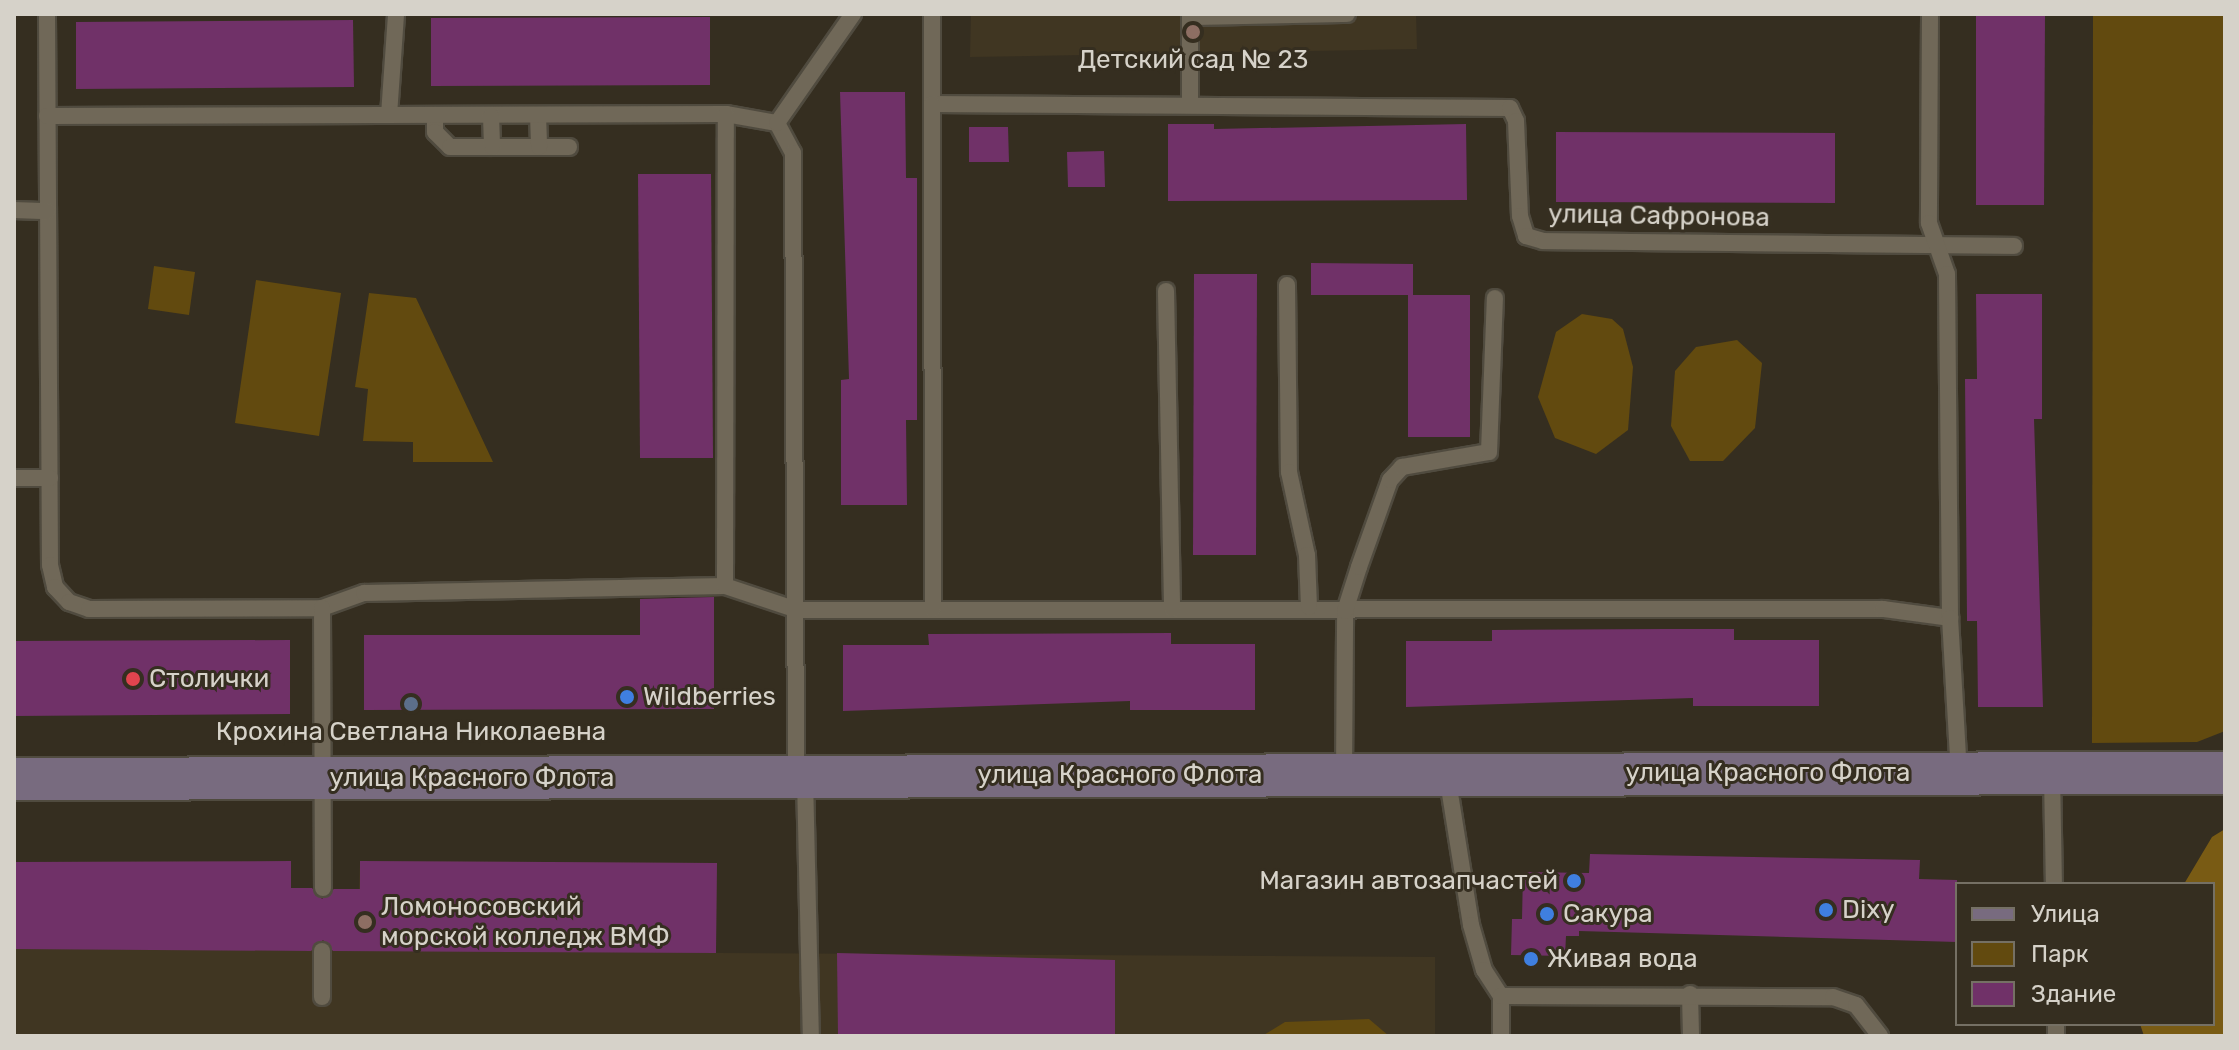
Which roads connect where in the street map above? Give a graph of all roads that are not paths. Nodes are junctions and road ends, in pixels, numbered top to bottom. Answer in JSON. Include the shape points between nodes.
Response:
{"nodes":[{"id":1,"x":47,"y":14,"type":"edge"},
{"id":2,"x":396,"y":14,"type":"edge"},
{"id":3,"x":853,"y":14,"type":"edge"},
{"id":4,"x":932,"y":14,"type":"edge"},
{"id":5,"x":1347,"y":14,"type":"edge"},
{"id":6,"x":1930,"y":14,"type":"edge"},
{"id":7,"x":1190,"y":16,"type":"edge"},
{"id":8,"x":1190,"y":103,"type":"junction"},
{"id":9,"x":932,"y":104,"type":"junction"},
{"id":10,"x":726,"y":114,"type":"junction"},
{"id":11,"x":389,"y":115,"type":"junction"},
{"id":12,"x":435,"y":115,"type":"junction"},
{"id":13,"x":538,"y":115,"type":"junction"},
{"id":14,"x":47,"y":116,"type":"junction"},
{"id":15,"x":491,"y":116,"type":"junction"},
{"id":16,"x":777,"y":123,"type":"junction"},
{"id":17,"x":492,"y":147,"type":"junction"},
{"id":18,"x":539,"y":147,"type":"junction"},
{"id":19,"x":569,"y":147,"type":"dead end"},
{"id":20,"x":14,"y":210,"type":"edge"},
{"id":21,"x":48,"y":211,"type":"junction"},
{"id":22,"x":2014,"y":246,"type":"dead end"},
{"id":23,"x":1937,"y":249,"type":"junction"},
{"id":24,"x":1287,"y":285,"type":"dead end"},
{"id":25,"x":1166,"y":291,"type":"dead end"},
{"id":26,"x":1495,"y":298,"type":"dead end"},
{"id":27,"x":14,"y":478,"type":"edge"},
{"id":28,"x":50,"y":478,"type":"junction"},
{"id":29,"x":725,"y":586,"type":"junction"},
{"id":30,"x":1309,"y":607,"type":"junction"},
{"id":31,"x":322,"y":608,"type":"junction"},
{"id":32,"x":933,"y":609,"type":"junction"},
{"id":33,"x":1172,"y":609,"type":"junction"},
{"id":34,"x":797,"y":610,"type":"junction"},
{"id":35,"x":1345,"y":611,"type":"junction"},
{"id":36,"x":1950,"y":618,"type":"junction"},
{"id":37,"x":1959,"y":773,"type":"junction"},
{"id":38,"x":2052,"y":773,"type":"junction"},
{"id":39,"x":2225,"y":773,"type":"edge"},
{"id":40,"x":1344,"y":774,"type":"junction"},
{"id":41,"x":1447,"y":774,"type":"junction"},
{"id":42,"x":801,"y":776,"type":"junction"},
{"id":43,"x":14,"y":779,"type":"edge"},
{"id":44,"x":326,"y":779,"type":"junction"},
{"id":45,"x":2054,"y":882,"type":"edge"},
{"id":46,"x":323,"y":888,"type":"dead end"},
{"id":47,"x":322,"y":951,"type":"dead end"},
{"id":48,"x":1690,"y":994,"type":"junction"},
{"id":49,"x":1501,"y":996,"type":"junction"},
{"id":50,"x":322,"y":997,"type":"dead end"},
{"id":51,"x":811,"y":1036,"type":"edge"},
{"id":52,"x":1501,"y":1036,"type":"edge"},
{"id":53,"x":1691,"y":1036,"type":"edge"},
{"id":54,"x":1880,"y":1036,"type":"edge"}],
"edges":[{"from":1,"to":14,"type":"lane"},
{"from":2,"to":11,"type":"lane"},
{"from":3,"to":16,"type":"lane"},
{"from":4,"to":9,"type":"lane"},
{"from":5,"to":7,"type":"lane"},
{"from":6,"to":23,"type":"lane","via":[[1929,223]]},
{"from":7,"to":8,"type":"lane"},
{"from":8,"to":9,"type":"lane","name":"улица Сафронова"},
{"from":8,"to":23,"type":"lane","name":"улица Сафронова","via":[[1510,108],[1516,121],[1520,216],[1526,236],[1543,241],[1818,242]]},
{"from":9,"to":32,"type":"lane"},
{"from":10,"to":13,"type":"lane"},
{"from":10,"to":16,"type":"lane"},
{"from":10,"to":29,"type":"lane"},
{"from":11,"to":12,"type":"lane"},
{"from":11,"to":14,"type":"lane"},
{"from":12,"to":15,"type":"lane"},
{"from":12,"to":17,"type":"lane","via":[[440,142]]},
{"from":13,"to":15,"type":"lane"},
{"from":13,"to":18,"type":"lane"},
{"from":14,"to":21,"type":"lane"},
{"from":15,"to":17,"type":"lane"},
{"from":16,"to":34,"type":"lane","via":[[793,153]]},
{"from":17,"to":18,"type":"lane"},
{"from":18,"to":19,"type":"lane"},
{"from":20,"to":21,"type":"lane"},
{"from":21,"to":28,"type":"lane"},
{"from":22,"to":23,"type":"lane","name":"улица Сафронова"},
{"from":23,"to":36,"type":"lane","via":[[1947,274]]},
{"from":24,"to":30,"type":"lane","via":[[1289,472],[1307,555]]},
{"from":25,"to":33,"type":"lane"},
{"from":26,"to":35,"type":"lane","via":[[1489,452],[1402,467],[1390,480]]},
{"from":27,"to":28,"type":"lane"},
{"from":28,"to":31,"type":"lane","via":[[50,565],[55,587],[69,602],[89,609]]},
{"from":29,"to":31,"type":"lane","via":[[364,593]]},
{"from":29,"to":34,"type":"lane"},
{"from":30,"to":33,"type":"lane"},
{"from":30,"to":35,"type":"lane"},
{"from":31,"to":44,"type":"lane"},
{"from":32,"to":33,"type":"lane"},
{"from":32,"to":34,"type":"lane"},
{"from":34,"to":42,"type":"lane"},
{"from":35,"to":36,"type":"lane","via":[[1883,609]]},
{"from":35,"to":40,"type":"lane"},
{"from":36,"to":37,"type":"lane"},
{"from":37,"to":38,"type":"main road","name":"улица Красного Флота"},
{"from":37,"to":41,"type":"main road","name":"улица Красного Флота"},
{"from":38,"to":39,"type":"main road","name":"улица Красного Флота"},
{"from":38,"to":45,"type":"lane"},
{"from":40,"to":41,"type":"main road","name":"улица Красного Флота"},
{"from":40,"to":42,"type":"main road","name":"улица Красного Флота"},
{"from":41,"to":49,"type":"lane","via":[[1449,815],[1471,925],[1484,970]]},
{"from":42,"to":44,"type":"main road","name":"улица Красного Флота"},
{"from":42,"to":51,"type":"lane"},
{"from":43,"to":44,"type":"main road","name":"улица Красного Флота"},
{"from":44,"to":46,"type":"lane"},
{"from":47,"to":50,"type":"lane"},
{"from":48,"to":49,"type":"lane"},
{"from":48,"to":53,"type":"lane"},
{"from":48,"to":54,"type":"lane","via":[[1833,997],[1856,1005]]},
{"from":49,"to":52,"type":"lane"}]}
